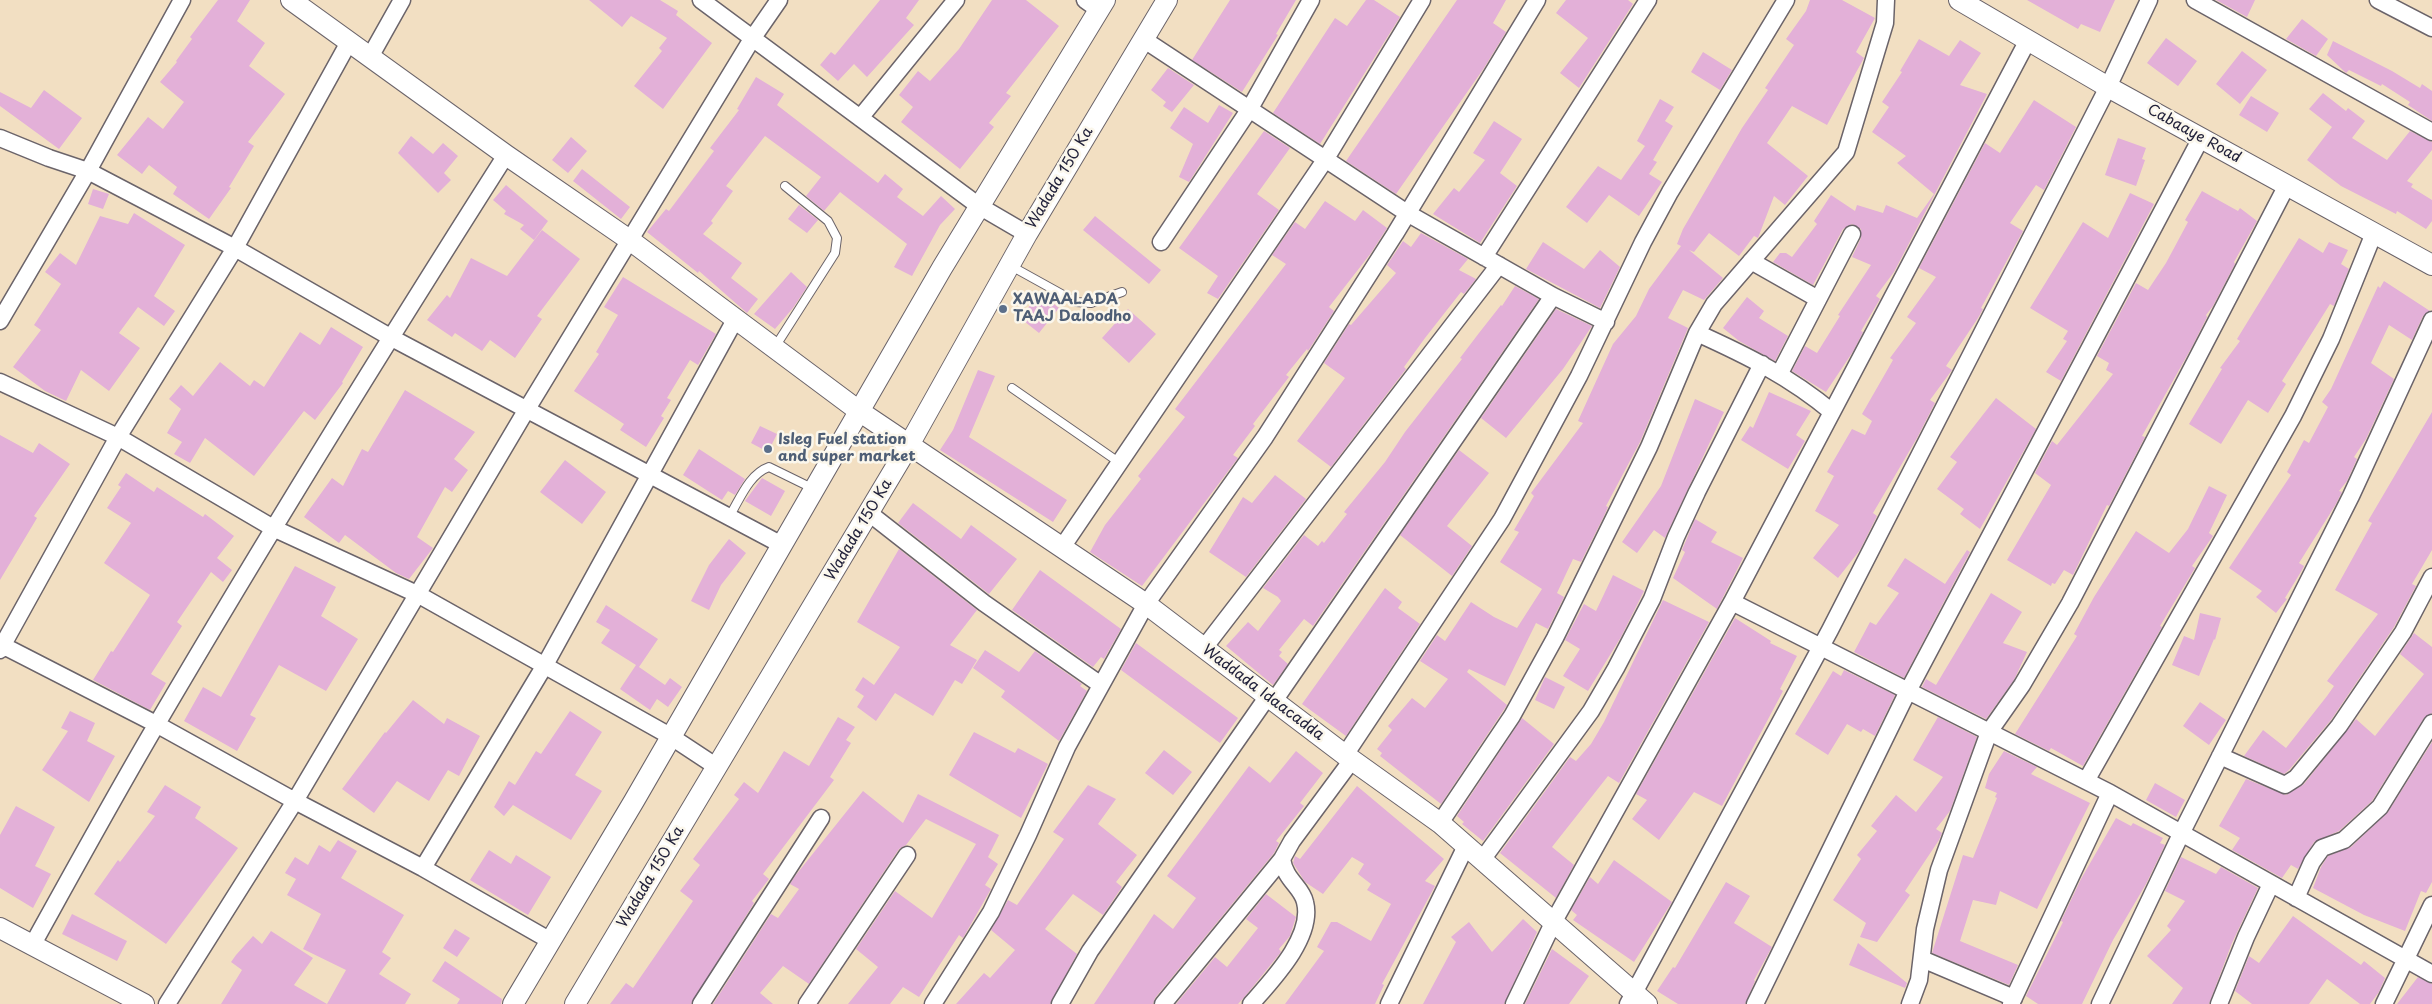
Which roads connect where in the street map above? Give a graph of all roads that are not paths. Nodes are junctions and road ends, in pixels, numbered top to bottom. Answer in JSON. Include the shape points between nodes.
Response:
{"nodes":[{"id":1,"x":182,"y":0,"type":"edge"},
{"id":2,"x":291,"y":0,"type":"edge"},
{"id":3,"x":402,"y":0,"type":"edge"},
{"id":4,"x":701,"y":0,"type":"edge"},
{"id":5,"x":779,"y":0,"type":"edge"},
{"id":6,"x":956,"y":0,"type":"edge"},
{"id":7,"x":1167,"y":0,"type":"edge"},
{"id":8,"x":1311,"y":0,"type":"edge"},
{"id":9,"x":1422,"y":0,"type":"edge"},
{"id":10,"x":1537,"y":0,"type":"edge"},
{"id":11,"x":1648,"y":0,"type":"edge"},
{"id":12,"x":1786,"y":0,"type":"edge"},
{"id":13,"x":1886,"y":0,"type":"edge"},
{"id":14,"x":1958,"y":0,"type":"edge"},
{"id":15,"x":2150,"y":0,"type":"edge"},
{"id":16,"x":2195,"y":0,"type":"edge"},
{"id":17,"x":2378,"y":0,"type":"edge"},
{"id":18,"x":1096,"y":4,"type":"edge"},
{"id":19,"x":2432,"y":28,"type":"edge"},
{"id":20,"x":752,"y":39,"type":"junction"},
{"id":21,"x":1143,"y":39,"type":"junction"},
{"id":22,"x":2028,"y":40,"type":"junction"},
{"id":23,"x":349,"y":42,"type":"junction"},
{"id":24,"x":370,"y":57,"type":"junction"},
{"id":25,"x":2108,"y":87,"type":"junction"},
{"id":26,"x":1249,"y":110,"type":"junction"},
{"id":27,"x":860,"y":118,"type":"junction"},
{"id":28,"x":2432,"y":132,"type":"edge"},
{"id":29,"x":0,"y":138,"type":"edge"},
{"id":30,"x":2201,"y":138,"type":"junction"},
{"id":31,"x":506,"y":155,"type":"junction"},
{"id":32,"x":1325,"y":160,"type":"junction"},
{"id":33,"x":88,"y":171,"type":"junction"},
{"id":34,"x":2287,"y":185,"type":"junction"},
{"id":35,"x":785,"y":186,"type":"dead end"},
{"id":36,"x":979,"y":206,"type":"junction"},
{"id":37,"x":1407,"y":213,"type":"junction"},
{"id":38,"x":2374,"y":233,"type":"junction"},
{"id":39,"x":1027,"y":234,"type":"junction"},
{"id":40,"x":1852,"y":234,"type":"dead end"},
{"id":41,"x":631,"y":241,"type":"junction"},
{"id":42,"x":1161,"y":242,"type":"dead end"},
{"id":43,"x":235,"y":248,"type":"junction"},
{"id":44,"x":1484,"y":257,"type":"junction"},
{"id":45,"x":1751,"y":261,"type":"junction"},
{"id":46,"x":1009,"y":265,"type":"junction"},
{"id":47,"x":1499,"y":265,"type":"junction"},
{"id":48,"x":2432,"y":265,"type":"edge"},
{"id":49,"x":1122,"y":292,"type":"dead end"},
{"id":50,"x":1553,"y":296,"type":"junction"},
{"id":51,"x":1818,"y":300,"type":"junction"},
{"id":52,"x":736,"y":318,"type":"junction"},
{"id":53,"x":0,"y":320,"type":"edge"},
{"id":54,"x":2432,"y":320,"type":"edge"},
{"id":55,"x":1606,"y":322,"type":"junction"},
{"id":56,"x":1698,"y":334,"type":"junction"},
{"id":57,"x":390,"y":337,"type":"junction"},
{"id":58,"x":775,"y":347,"type":"junction"},
{"id":59,"x":1762,"y":364,"type":"junction"},
{"id":60,"x":1780,"y":373,"type":"junction"},
{"id":61,"x":0,"y":382,"type":"edge"},
{"id":62,"x":1012,"y":388,"type":"dead end"},
{"id":63,"x":527,"y":409,"type":"junction"},
{"id":64,"x":859,"y":411,"type":"junction"},
{"id":65,"x":1832,"y":412,"type":"junction"},
{"id":66,"x":118,"y":437,"type":"junction"},
{"id":67,"x":910,"y":445,"type":"junction"},
{"id":68,"x":1120,"y":464,"type":"junction"},
{"id":69,"x":649,"y":474,"type":"junction"},
{"id":70,"x":814,"y":489,"type":"junction"},
{"id":71,"x":869,"y":513,"type":"junction"},
{"id":72,"x":729,"y":517,"type":"junction"},
{"id":73,"x":273,"y":528,"type":"junction"},
{"id":74,"x":782,"y":545,"type":"junction"},
{"id":75,"x":1064,"y":546,"type":"junction"},
{"id":76,"x":2432,"y":577,"type":"edge"},
{"id":77,"x":419,"y":594,"type":"junction"},
{"id":78,"x":1732,"y":602,"type":"junction"},
{"id":79,"x":1146,"y":604,"type":"junction"},
{"id":80,"x":1821,"y":645,"type":"junction"},
{"id":81,"x":1,"y":647,"type":"edge"},
{"id":82,"x":1204,"y":648,"type":"junction"},
{"id":83,"x":545,"y":665,"type":"junction"},
{"id":84,"x":1101,"y":685,"type":"junction"},
{"id":85,"x":1908,"y":691,"type":"junction"},
{"id":86,"x":1271,"y":699,"type":"junction"},
{"id":87,"x":156,"y":724,"type":"junction"},
{"id":88,"x":2432,"y":724,"type":"edge"},
{"id":89,"x":1989,"y":732,"type":"junction"},
{"id":90,"x":670,"y":736,"type":"junction"},
{"id":91,"x":2220,"y":756,"type":"junction"},
{"id":92,"x":1348,"y":758,"type":"junction"},
{"id":93,"x":716,"y":767,"type":"junction"},
{"id":94,"x":2086,"y":781,"type":"junction"},
{"id":95,"x":2110,"y":793,"type":"junction"},
{"id":96,"x":295,"y":801,"type":"junction"},
{"id":97,"x":822,"y":818,"type":"dead end"},
{"id":98,"x":1440,"y":823,"type":"junction"},
{"id":99,"x":2182,"y":832,"type":"junction"},
{"id":100,"x":1466,"y":846,"type":"junction"},
{"id":101,"x":907,"y":855,"type":"dead end"},
{"id":102,"x":1282,"y":859,"type":"junction"},
{"id":103,"x":1482,"y":860,"type":"junction"},
{"id":104,"x":423,"y":868,"type":"junction"},
{"id":105,"x":2271,"y":884,"type":"junction"},
{"id":106,"x":2296,"y":898,"type":"junction"},
{"id":107,"x":2432,"y":905,"type":"edge"},
{"id":108,"x":1554,"y":921,"type":"junction"},
{"id":109,"x":0,"y":928,"type":"edge"},
{"id":110,"x":549,"y":940,"type":"junction"},
{"id":111,"x":33,"y":944,"type":"junction"},
{"id":112,"x":1922,"y":959,"type":"junction"},
{"id":113,"x":2405,"y":959,"type":"junction"},
{"id":114,"x":2432,"y":974,"type":"edge"},
{"id":115,"x":1636,"y":1000,"type":"edge"},
{"id":116,"x":2012,"y":1001,"type":"edge"},
{"id":117,"x":144,"y":1004,"type":"edge"},
{"id":118,"x":167,"y":1004,"type":"edge"},
{"id":119,"x":513,"y":1004,"type":"edge"},
{"id":120,"x":575,"y":1004,"type":"edge"},
{"id":121,"x":701,"y":1004,"type":"edge"},
{"id":122,"x":807,"y":1004,"type":"edge"},
{"id":123,"x":933,"y":1004,"type":"edge"},
{"id":124,"x":1060,"y":1004,"type":"edge"},
{"id":125,"x":1163,"y":1004,"type":"edge"},
{"id":126,"x":1252,"y":1004,"type":"edge"},
{"id":127,"x":1389,"y":1004,"type":"edge"},
{"id":128,"x":1514,"y":1004,"type":"edge"},
{"id":129,"x":1755,"y":1004,"type":"edge"},
{"id":130,"x":1910,"y":1004,"type":"edge"},
{"id":131,"x":2100,"y":1004,"type":"edge"},
{"id":132,"x":2219,"y":1004,"type":"edge"},
{"id":133,"x":2384,"y":1004,"type":"edge"}],
"edges":[{"from":1,"to":33,"type":"street"},
{"from":2,"to":23,"type":"street","name":"Waddada Idaacadda"},
{"from":3,"to":24,"type":"street"},
{"from":4,"to":20,"type":"street"},
{"from":5,"to":20,"type":"street"},
{"from":6,"to":27,"type":"street"},
{"from":7,"to":21,"type":"street","name":"Wadada 150 Ka"},
{"from":8,"to":26,"type":"street"},
{"from":9,"to":32,"type":"street"},
{"from":10,"to":37,"type":"street"},
{"from":11,"to":44,"type":"street"},
{"from":12,"to":55,"type":"street","via":[[1670,192]]},
{"from":13,"to":45,"type":"street","via":[[1885,23],[1846,152]]},
{"from":14,"to":22,"type":"street","name":"Cabaaye Road"},
{"from":15,"to":25,"type":"street"},
{"from":16,"to":28,"type":"street"},
{"from":17,"to":19,"type":"street"},
{"from":18,"to":36,"type":"street"},
{"from":20,"to":27,"type":"street"},
{"from":20,"to":41,"type":"street"},
{"from":21,"to":26,"type":"street"},
{"from":21,"to":39,"type":"street","name":"Wadada 150 Ka"},
{"from":22,"to":25,"type":"street","name":"Cabaaye Road"},
{"from":22,"to":65,"type":"street"},
{"from":23,"to":24,"type":"street","name":"Waddada Idaacadda"},
{"from":23,"to":43,"type":"street"},
{"from":24,"to":31,"type":"street","name":"Waddada Idaacadda"},
{"from":25,"to":30,"type":"street","name":"Cabaaye Road"},
{"from":25,"to":80,"type":"street"},
{"from":26,"to":32,"type":"street"},
{"from":26,"to":42,"type":"street"},
{"from":27,"to":36,"type":"street"},
{"from":29,"to":33,"type":"street"},
{"from":30,"to":34,"type":"street","name":"Cabaaye Road"},
{"from":30,"to":85,"type":"street"},
{"from":31,"to":41,"type":"street","name":"Waddada Idaacadda"},
{"from":31,"to":57,"type":"street"},
{"from":32,"to":37,"type":"street"},
{"from":32,"to":68,"type":"street"},
{"from":33,"to":43,"type":"street"},
{"from":33,"to":53,"type":"street"},
{"from":34,"to":38,"type":"street","name":"Cabaaye Road"},
{"from":34,"to":89,"type":"street","via":[[2070,603],[2022,685]]},
{"from":35,"to":58,"type":"lane","via":[[828,221],[837,238],[835,253]]},
{"from":36,"to":39,"type":"street"},
{"from":36,"to":64,"type":"street"},
{"from":37,"to":44,"type":"street"},
{"from":37,"to":79,"type":"street","via":[[1265,437]]},
{"from":38,"to":48,"type":"street","name":"Cabaaye Road"},
{"from":38,"to":94,"type":"street","via":[[2331,339],[2293,416]]},
{"from":39,"to":46,"type":"street","name":"Wadada 150 Ka"},
{"from":40,"to":51,"type":"street"},
{"from":41,"to":52,"type":"street","name":"Waddada Idaacadda"},
{"from":41,"to":63,"type":"street"},
{"from":43,"to":57,"type":"street"},
{"from":43,"to":66,"type":"street"},
{"from":44,"to":47,"type":"street"},
{"from":45,"to":51,"type":"street"},
{"from":45,"to":56,"type":"street","via":[[1714,304]]},
{"from":46,"to":49,"type":"lane","via":[[1076,302],[1091,303]]},
{"from":46,"to":67,"type":"street","name":"Wadada 150 Ka"},
{"from":47,"to":50,"type":"street"},
{"from":47,"to":82,"type":"street"},
{"from":50,"to":55,"type":"street"},
{"from":50,"to":86,"type":"street"},
{"from":51,"to":60,"type":"street"},
{"from":52,"to":58,"type":"street","name":"Waddada Idaacadda"},
{"from":52,"to":69,"type":"street"},
{"from":54,"to":91,"type":"street","via":[[2351,496]]},
{"from":55,"to":92,"type":"street","via":[[1502,520]]},
{"from":56,"to":59,"type":"street"},
{"from":56,"to":98,"type":"street","via":[[1649,447],[1555,638],[1512,716]]},
{"from":57,"to":63,"type":"street"},
{"from":57,"to":73,"type":"street"},
{"from":58,"to":64,"type":"street","name":"Waddada Idaacadda"},
{"from":59,"to":60,"type":"street"},
{"from":59,"to":103,"type":"street","via":[[1705,475],[1652,598],[1616,668],[1591,711]]},
{"from":60,"to":65,"type":"street"},
{"from":61,"to":66,"type":"street"},
{"from":62,"to":68,"type":"lane"},
{"from":63,"to":69,"type":"street"},
{"from":63,"to":77,"type":"street"},
{"from":64,"to":67,"type":"street","name":"Waddada Idaacadda"},
{"from":64,"to":70,"type":"street"},
{"from":65,"to":78,"type":"street"},
{"from":66,"to":73,"type":"street"},
{"from":66,"to":81,"type":"street"},
{"from":67,"to":71,"type":"street","name":"Wadada 150 Ka"},
{"from":67,"to":75,"type":"street","name":"Waddada Idaacadda"},
{"from":68,"to":75,"type":"street"},
{"from":69,"to":72,"type":"street"},
{"from":69,"to":83,"type":"street"},
{"from":70,"to":72,"type":"lane","via":[[769,468],[761,470]]},
{"from":70,"to":74,"type":"street"},
{"from":71,"to":84,"type":"street","via":[[984,603]]},
{"from":71,"to":93,"type":"street","name":"Wadada 150 Ka"},
{"from":72,"to":74,"type":"street"},
{"from":73,"to":77,"type":"street"},
{"from":73,"to":87,"type":"street"},
{"from":74,"to":90,"type":"street"},
{"from":75,"to":79,"type":"street","name":"Waddada Idaacadda"},
{"from":76,"to":91,"type":"street","via":[[2403,632],[2339,726],[2296,778],[2285,785]]},
{"from":77,"to":83,"type":"street"},
{"from":77,"to":96,"type":"street"},
{"from":78,"to":80,"type":"street"},
{"from":78,"to":108,"type":"street"},
{"from":79,"to":82,"type":"street","name":"Waddada Idaacadda"},
{"from":79,"to":84,"type":"street"},
{"from":80,"to":85,"type":"street"},
{"from":80,"to":115,"type":"street"},
{"from":81,"to":87,"type":"street"},
{"from":82,"to":86,"type":"street","name":"Waddada Idaacadda"},
{"from":83,"to":90,"type":"street"},
{"from":83,"to":104,"type":"street"},
{"from":84,"to":123,"type":"street","via":[[1067,747],[991,912]]},
{"from":85,"to":89,"type":"street"},
{"from":85,"to":129,"type":"street"},
{"from":86,"to":92,"type":"street","name":"Waddada Idaacadda"},
{"from":86,"to":124,"type":"street","via":[[1090,951]]},
{"from":87,"to":96,"type":"street"},
{"from":87,"to":111,"type":"street"},
{"from":88,"to":106,"type":"street","via":[[2380,807],[2344,840],[2322,848]]},
{"from":89,"to":94,"type":"street"},
{"from":89,"to":112,"type":"street","via":[[1939,870],[1925,929]]},
{"from":90,"to":93,"type":"street"},
{"from":90,"to":110,"type":"street"},
{"from":91,"to":99,"type":"street"},
{"from":92,"to":98,"type":"street","name":"Waddada Idaacadda"},
{"from":92,"to":102,"type":"street"},
{"from":93,"to":120,"type":"street","name":"Wadada 150 Ka"},
{"from":94,"to":95,"type":"street"},
{"from":95,"to":99,"type":"street"},
{"from":95,"to":116,"type":"street"},
{"from":96,"to":104,"type":"street"},
{"from":96,"to":118,"type":"street"},
{"from":97,"to":121,"type":"street"},
{"from":98,"to":100,"type":"street","name":"Waddada Idaacadda"},
{"from":99,"to":105,"type":"street"},
{"from":99,"to":131,"type":"street"},
{"from":100,"to":103,"type":"street","name":"Waddada Idaacadda"},
{"from":100,"to":127,"type":"street"},
{"from":101,"to":122,"type":"street"},
{"from":102,"to":125,"type":"street"},
{"from":102,"to":126,"type":"street","via":[[1283,870],[1305,900],[1307,912],[1289,958]]},
{"from":103,"to":108,"type":"street","name":"Waddada Idaacadda"},
{"from":104,"to":110,"type":"street"},
{"from":105,"to":106,"type":"street"},
{"from":105,"to":132,"type":"street"},
{"from":106,"to":113,"type":"street"},
{"from":107,"to":113,"type":"street"},
{"from":108,"to":115,"type":"street","name":"Waddada Idaacadda"},
{"from":108,"to":128,"type":"street"},
{"from":109,"to":111,"type":"street"},
{"from":110,"to":119,"type":"street"},
{"from":111,"to":117,"type":"street"},
{"from":112,"to":116,"type":"street"},
{"from":112,"to":130,"type":"street"},
{"from":113,"to":114,"type":"street"},
{"from":113,"to":133,"type":"street"}]}
